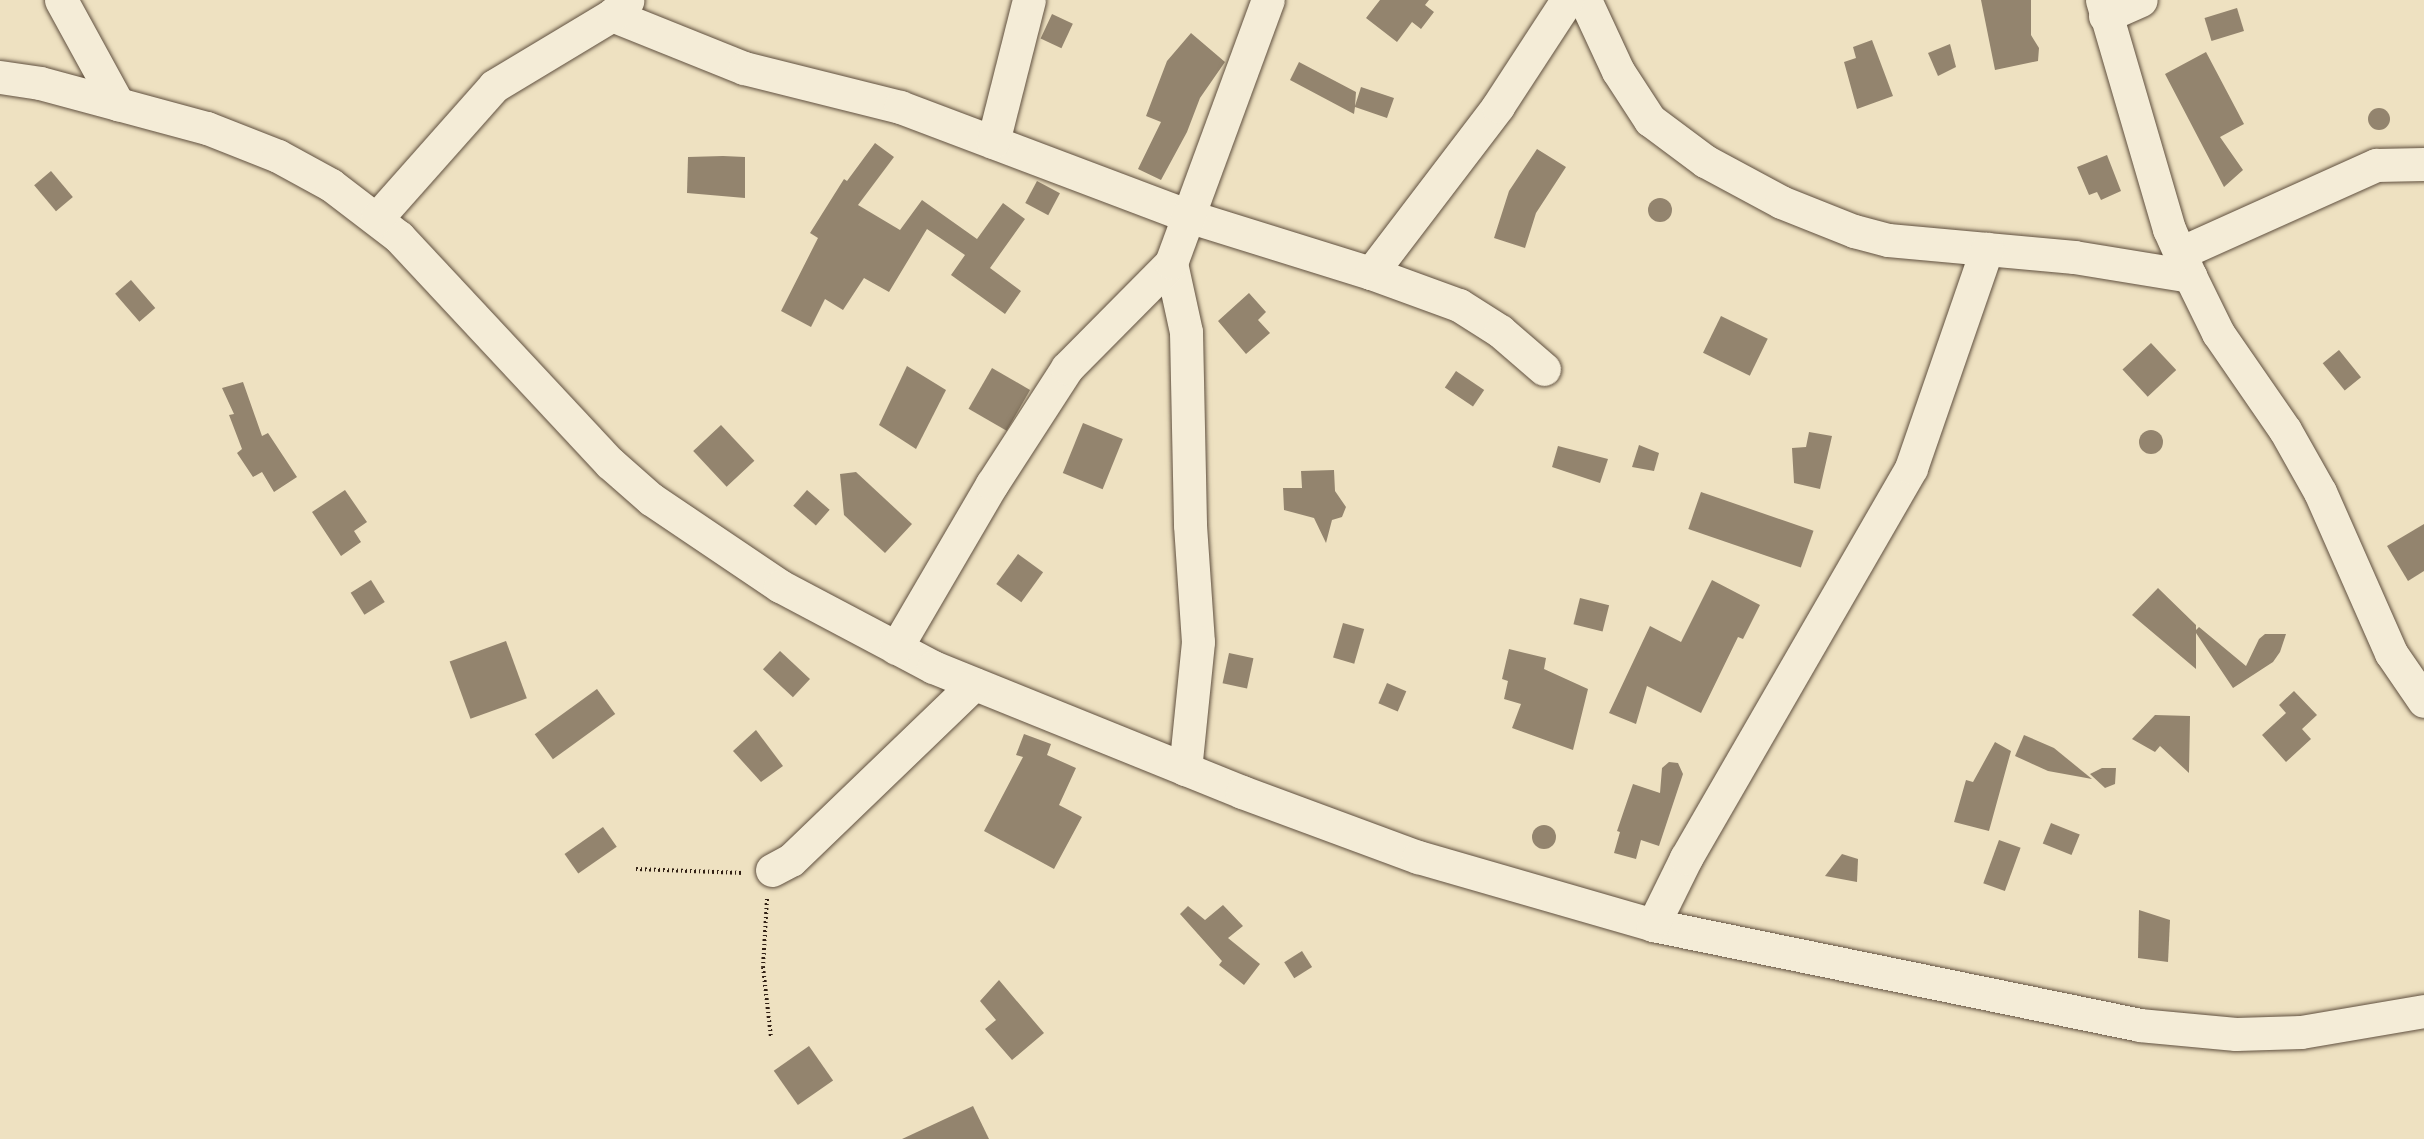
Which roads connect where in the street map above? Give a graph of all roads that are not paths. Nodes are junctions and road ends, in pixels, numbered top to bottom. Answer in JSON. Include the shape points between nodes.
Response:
{"nodes":[{"id":1,"x":61,"y":0,"type":"edge"},
{"id":2,"x":1029,"y":0,"type":"edge"},
{"id":3,"x":1268,"y":0,"type":"edge"},
{"id":4,"x":1567,"y":0,"type":"edge"},
{"id":5,"x":1585,"y":0,"type":"edge"},
{"id":6,"x":2141,"y":0,"type":"edge"},
{"id":7,"x":620,"y":7,"type":"edge"},
{"id":8,"x":2104,"y":8,"type":"edge"},
{"id":9,"x":0,"y":77,"type":"edge"},
{"id":10,"x":118,"y":104,"type":"junction"},
{"id":11,"x":993,"y":142,"type":"junction"},
{"id":12,"x":2424,"y":164,"type":"edge"},
{"id":13,"x":1191,"y":217,"type":"junction"},
{"id":14,"x":377,"y":218,"type":"junction"},
{"id":15,"x":1987,"y":249,"type":"junction"},
{"id":16,"x":1171,"y":263,"type":"junction"},
{"id":17,"x":2185,"y":264,"type":"junction"},
{"id":18,"x":1371,"y":273,"type":"junction"},
{"id":19,"x":1544,"y":369,"type":"dead end"},
{"id":20,"x":896,"y":648,"type":"junction"},
{"id":21,"x":974,"y":684,"type":"junction"},
{"id":22,"x":2424,"y":701,"type":"edge"},
{"id":23,"x":1185,"y":769,"type":"junction"},
{"id":24,"x":772,"y":870,"type":"road end"},
{"id":25,"x":1653,"y":925,"type":"junction"},
{"id":26,"x":2424,"y":1011,"type":"edge"}],
"edges":[{"from":1,"to":10,"type":"street"},
{"from":2,"to":11,"type":"street"},
{"from":3,"to":13,"type":"street"},
{"from":4,"to":18,"type":"street","via":[[1498,106]]},
{"from":5,"to":15,"type":"street","via":[[1634,100],[1650,120],[1705,161],[1781,202],[1854,231],[1888,240]]},
{"from":6,"to":8,"type":"street"},
{"from":7,"to":11,"type":"street","via":[[744,68],[900,107]]},
{"from":7,"to":14,"type":"street","via":[[494,86]]},
{"from":8,"to":17,"type":"street","via":[[2169,229]]},
{"from":9,"to":10,"type":"street","via":[[40,83]]},
{"from":10,"to":14,"type":"street","via":[[207,128],[278,156],[331,184]]},
{"from":11,"to":13,"type":"street"},
{"from":12,"to":17,"type":"street","via":[[2376,165]]},
{"from":13,"to":16,"type":"street"},
{"from":13,"to":18,"type":"street"},
{"from":14,"to":20,"type":"street","via":[[610,463],[651,499],[780,586]]},
{"from":15,"to":17,"type":"street"},
{"from":15,"to":25,"type":"street","via":[[1911,468],[1686,858]]},
{"from":16,"to":20,"type":"street","via":[[1067,368],[992,484]]},
{"from":16,"to":23,"type":"street","via":[[1186,332],[1190,525],[1198,642]]},
{"from":17,"to":22,"type":"street","via":[[2218,333],[2285,430],[2320,492],[2391,653]]},
{"from":18,"to":19,"type":"street","via":[[1459,305],[1500,331]]},
{"from":20,"to":21,"type":"street"},
{"from":21,"to":23,"type":"street"},
{"from":21,"to":24,"type":"street","via":[[791,860]]},
{"from":23,"to":25,"type":"street","via":[[1418,856]]},
{"from":25,"to":26,"type":"street","via":[[2139,1025],[2236,1034],[2301,1032]]}]}
